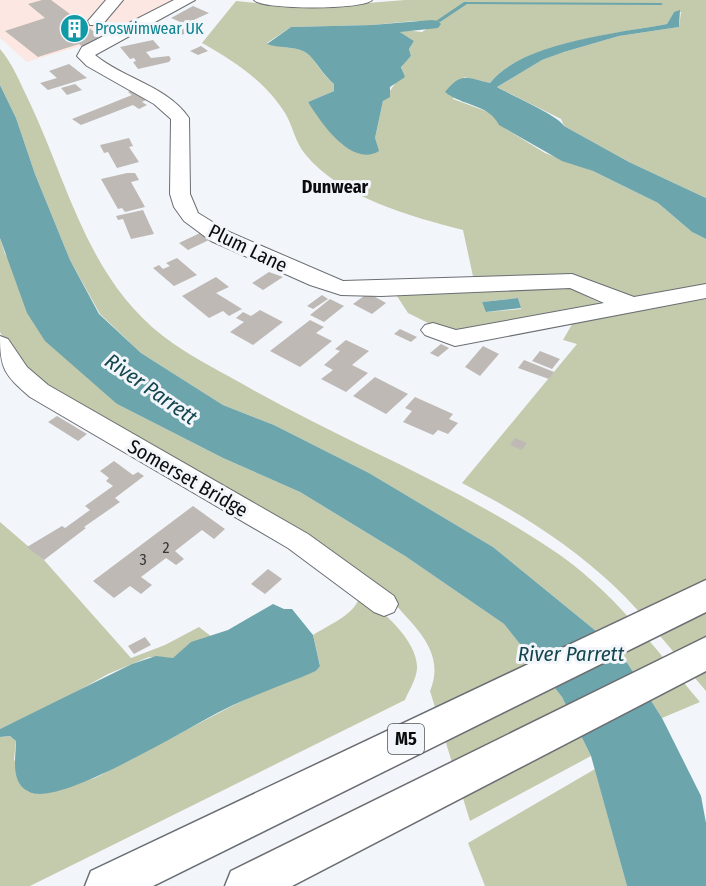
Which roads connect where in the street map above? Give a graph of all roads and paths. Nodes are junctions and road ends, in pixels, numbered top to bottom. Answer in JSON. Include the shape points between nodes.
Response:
{"nodes":[{"id":1,"x":115,"y":0,"type":"edge"},
{"id":2,"x":187,"y":0,"type":"edge"},
{"id":3,"x":262,"y":0,"type":"edge"},
{"id":4,"x":364,"y":0,"type":"edge"},
{"id":5,"x":96,"y":21,"type":"dead end"},
{"id":6,"x":706,"y":291,"type":"edge"},
{"id":7,"x":632,"y":304,"type":"junction"},
{"id":8,"x":433,"y":330,"type":"dead end"},
{"id":9,"x":0,"y":344,"type":"edge"},
{"id":10,"x":706,"y":595,"type":"edge"},
{"id":11,"x":384,"y":604,"type":"dead end"},
{"id":12,"x":706,"y":653,"type":"edge"},
{"id":13,"x":107,"y":886,"type":"edge"},
{"id":14,"x":247,"y":886,"type":"edge"}],
"edges":[{"from":1,"to":5,"type":"street"},
{"from":2,"to":7,"type":"street","name":"Plum Lane","via":[[88,51],[86,56],[161,100],[180,118],[180,194],[184,207],[202,225],[253,252],[341,288],[572,281]]},
{"from":3,"to":4,"type":"street"},
{"from":6,"to":7,"type":"street","name":"Plum Lane"},
{"from":7,"to":8,"type":"street","name":"Plum Lane","via":[[455,338]]},
{"from":9,"to":11,"type":"street","name":"Somerset Bridge","via":[[18,373],[39,391],[298,541]]},
{"from":10,"to":13,"type":"highway","number":"M5"},
{"from":12,"to":14,"type":"highway"}]}
